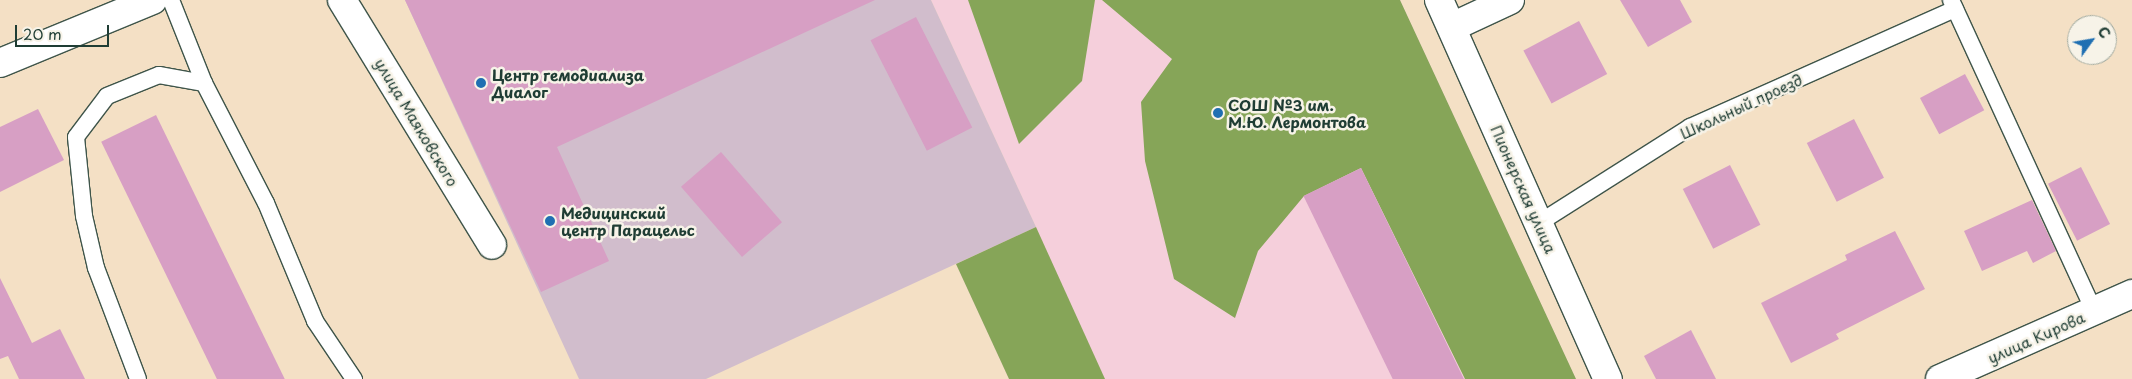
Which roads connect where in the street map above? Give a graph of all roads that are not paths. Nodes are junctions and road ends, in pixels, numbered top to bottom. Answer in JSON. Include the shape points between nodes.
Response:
{"nodes":[{"id":1,"x":153,"y":0,"type":"edge"},
{"id":2,"x":171,"y":0,"type":"edge"},
{"id":3,"x":342,"y":0,"type":"edge"},
{"id":4,"x":1439,"y":0,"type":"edge"},
{"id":5,"x":1510,"y":0,"type":"edge"},
{"id":6,"x":1953,"y":5,"type":"edge"},
{"id":7,"x":1452,"y":26,"type":"junction"},
{"id":8,"x":0,"y":63,"type":"edge"},
{"id":9,"x":204,"y":83,"type":"junction"},
{"id":10,"x":1539,"y":223,"type":"junction"},
{"id":11,"x":492,"y":245,"type":"dead end"},
{"id":12,"x":2132,"y":294,"type":"edge"},
{"id":13,"x":2094,"y":311,"type":"junction"},
{"id":14,"x":138,"y":379,"type":"edge"},
{"id":15,"x":354,"y":379,"type":"edge"},
{"id":16,"x":1608,"y":379,"type":"edge"},
{"id":17,"x":1940,"y":379,"type":"edge"}],
"edges":[{"from":1,"to":8,"type":"street"},
{"from":2,"to":9,"type":"lane"},
{"from":3,"to":11,"type":"street","name":"улица Маяковского"},
{"from":4,"to":7,"type":"street","name":"Пионерская улица"},
{"from":5,"to":7,"type":"street"},
{"from":6,"to":10,"type":"lane","name":"Школьный проезд","via":[[1690,127]]},
{"from":6,"to":13,"type":"lane"},
{"from":7,"to":10,"type":"street","name":"Пионерская улица"},
{"from":9,"to":14,"type":"lane","via":[[159,75],[107,96],[76,137],[84,216],[96,268]]},
{"from":9,"to":15,"type":"lane","via":[[266,202],[315,321]]},
{"from":10,"to":16,"type":"street","name":"Пионерская улица"},
{"from":12,"to":13,"type":"street","name":"улица Кирова"},
{"from":13,"to":17,"type":"street","name":"улица Кирова"}]}
